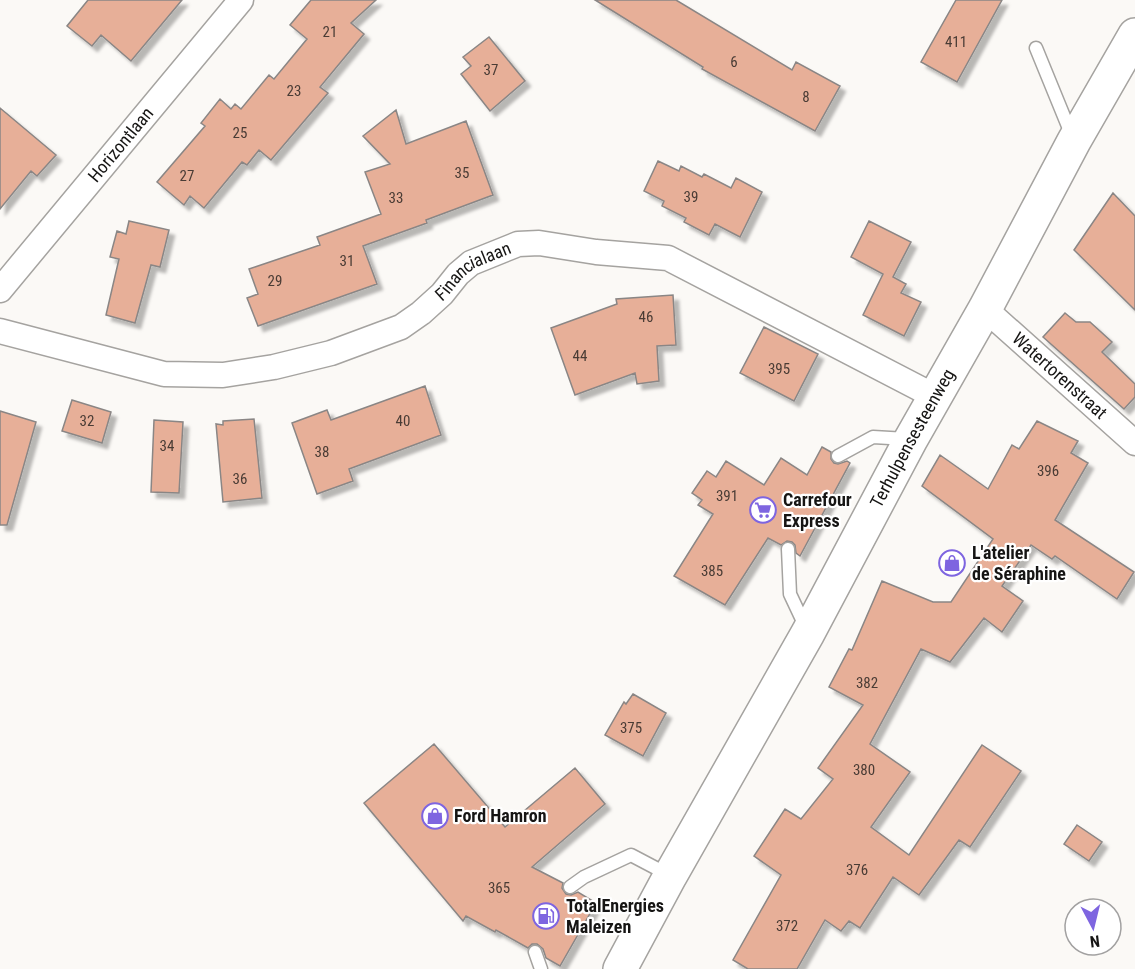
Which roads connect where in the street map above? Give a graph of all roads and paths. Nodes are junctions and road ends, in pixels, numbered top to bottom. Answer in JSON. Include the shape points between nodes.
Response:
{"nodes":[{"id":1,"x":241,"y":0,"type":"edge"},
{"id":2,"x":1135,"y":35,"type":"edge"},
{"id":3,"x":1036,"y":48,"type":"dead end"},
{"id":4,"x":1074,"y":141,"type":"junction"},
{"id":5,"x":0,"y":290,"type":"edge"},
{"id":6,"x":985,"y":309,"type":"junction"},
{"id":7,"x":0,"y":331,"type":"edge"},
{"id":8,"x":936,"y":397,"type":"junction"},
{"id":9,"x":911,"y":439,"type":"junction"},
{"id":10,"x":1135,"y":444,"type":"edge"},
{"id":11,"x":838,"y":456,"type":"dead end"},
{"id":12,"x":788,"y":549,"type":"dead end"},
{"id":13,"x":808,"y":633,"type":"junction"},
{"id":14,"x":670,"y":876,"type":"junction"},
{"id":15,"x":570,"y":887,"type":"dead end"},
{"id":16,"x":535,"y":952,"type":"dead end"},
{"id":17,"x":541,"y":969,"type":"edge"},
{"id":18,"x":620,"y":969,"type":"edge"}],
"edges":[{"from":1,"to":5,"type":"street","name":"Horizontlaan"},
{"from":2,"to":4,"type":"main road","name":"Terhulpensesteenweg"},
{"from":3,"to":4,"type":"lane"},
{"from":4,"to":6,"type":"main road","name":"Terhulpensesteenweg"},
{"from":6,"to":8,"type":"main road","name":"Terhulpensesteenweg"},
{"from":6,"to":10,"type":"street","name":"Watertorenstraat"},
{"from":7,"to":8,"type":"street","name":"Financialaan","via":[[164,374],[223,375],[274,367],[331,353],[401,327],[422,314],[471,263],[518,244],[539,243],[668,258]]},
{"from":8,"to":9,"type":"main road","name":"Terhulpensesteenweg"},
{"from":9,"to":11,"type":"lane","via":[[873,437]]},
{"from":9,"to":13,"type":"main road","name":"Terhulpensesteenweg"},
{"from":12,"to":13,"type":"lane","via":[[790,594]]},
{"from":13,"to":14,"type":"main road","name":"Terhulpensesteenweg"},
{"from":14,"to":15,"type":"lane","via":[[631,855]]},
{"from":14,"to":18,"type":"main road","name":"Terhulpensesteenweg"},
{"from":16,"to":17,"type":"lane"}]}
